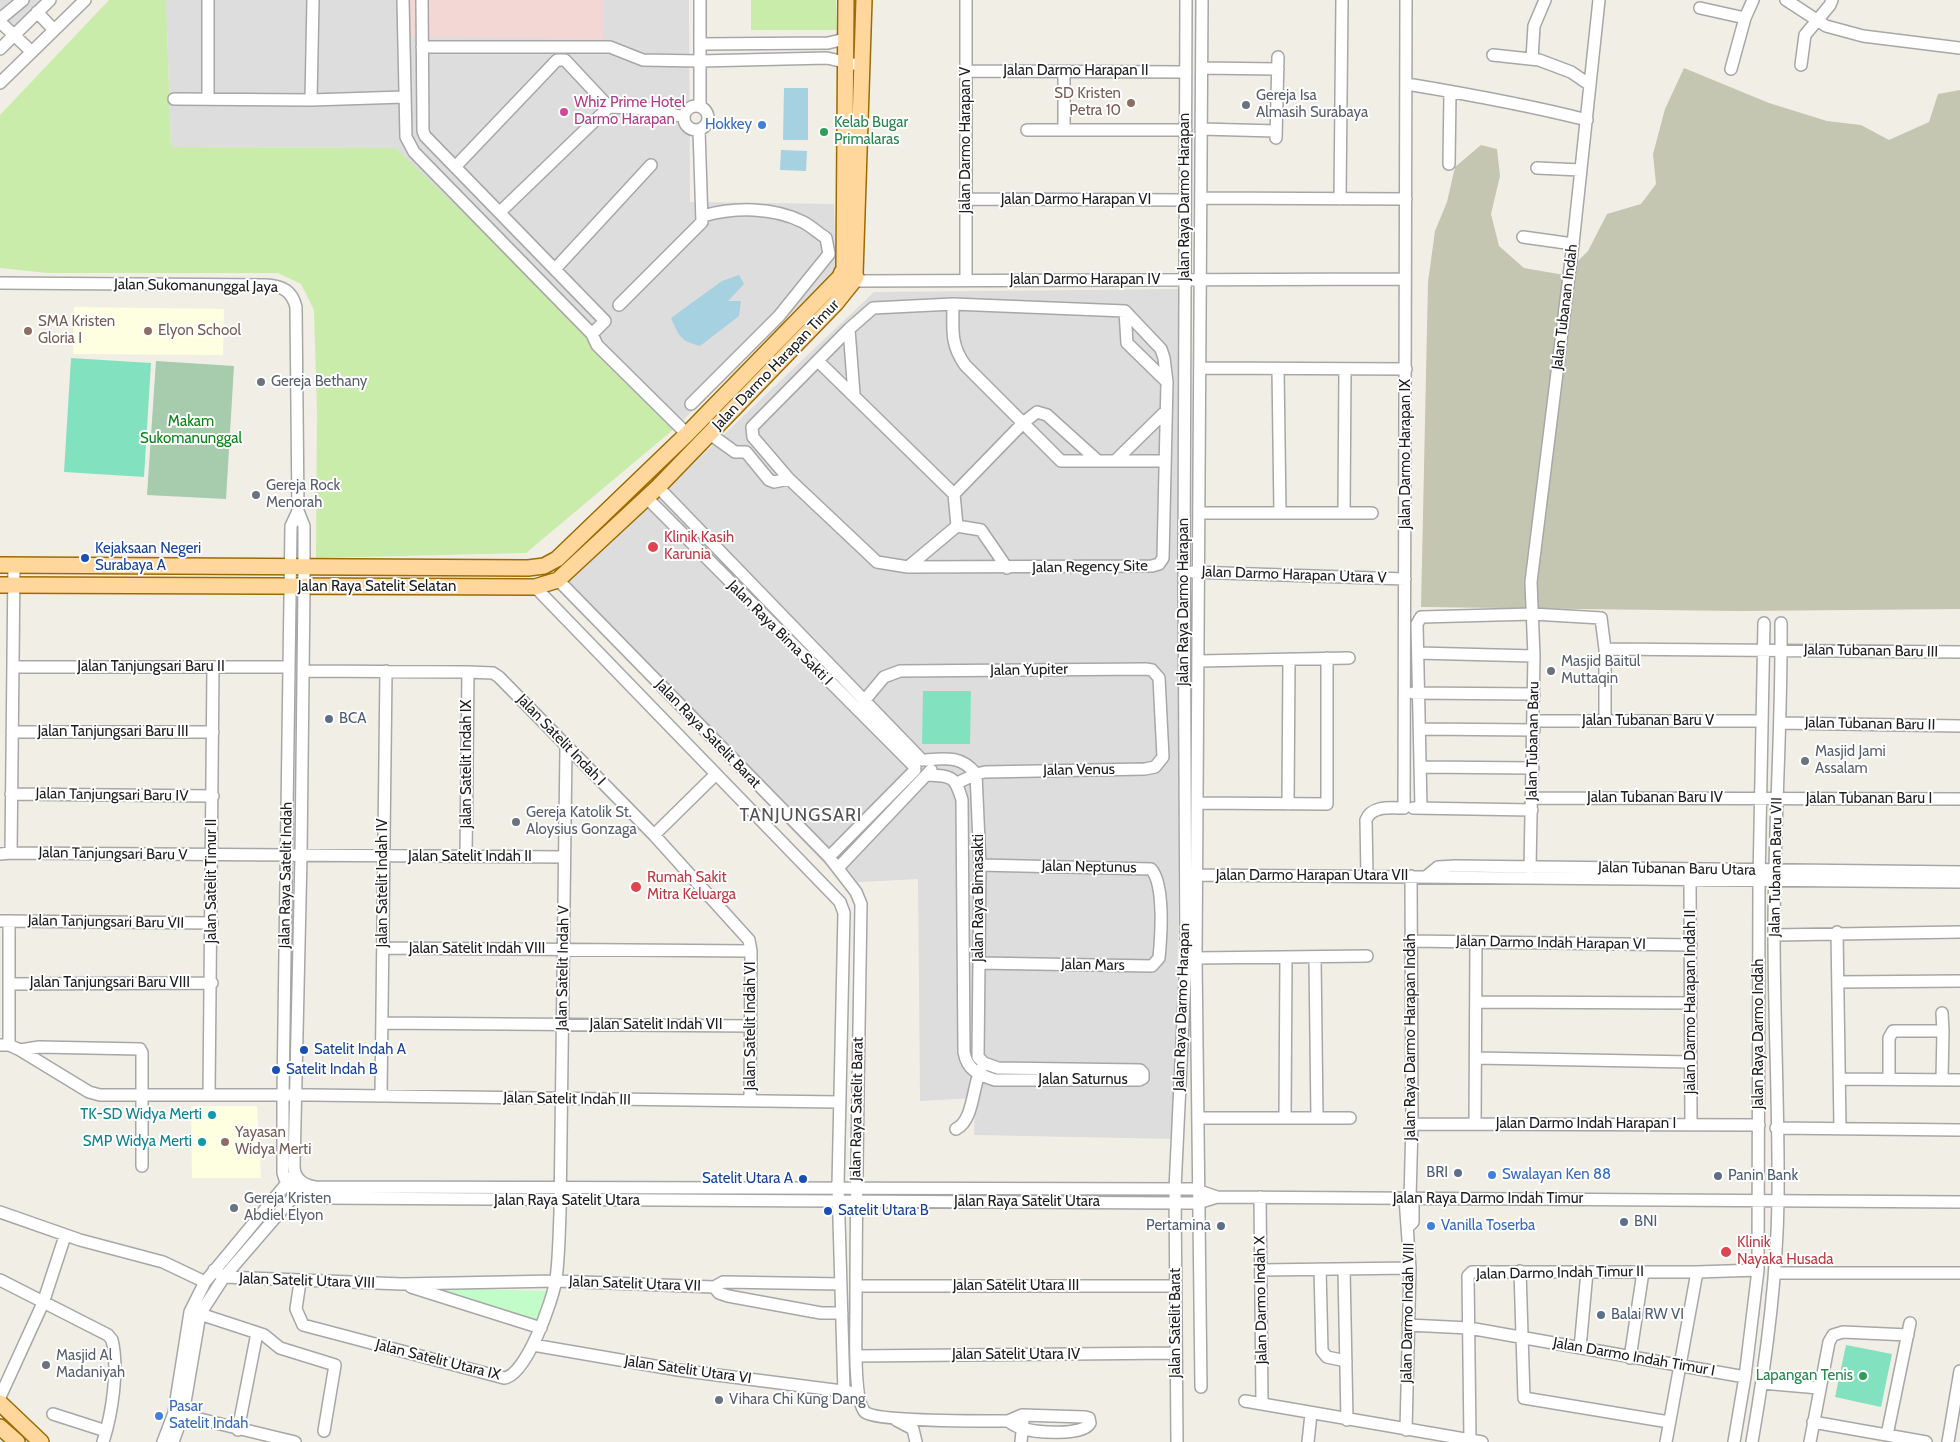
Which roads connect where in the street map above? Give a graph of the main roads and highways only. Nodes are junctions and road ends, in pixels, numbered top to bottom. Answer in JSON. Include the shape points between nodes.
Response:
{"nodes":[{"id":1,"x":846,"y":0,"type":"edge"},
{"id":2,"x":864,"y":0,"type":"edge"},
{"id":3,"x":849,"y":277,"type":"junction"},
{"id":4,"x":686,"y":434,"type":"junction"},
{"id":5,"x":699,"y":446,"type":"junction"},
{"id":6,"x":7,"y":565,"type":"edge"},
{"id":7,"x":7,"y":585,"type":"edge"},
{"id":8,"x":0,"y":1404,"type":"edge"},
{"id":9,"x":1,"y":1431,"type":"edge"},
{"id":10,"x":17,"y":1442,"type":"edge"},
{"id":11,"x":41,"y":1442,"type":"edge"}],
"edges":[{"from":1,"to":3,"type":"main road"},
{"from":2,"to":3,"type":"main road","via":[[857,262]]},
{"from":3,"to":4,"type":"main road","name":"Jalan Darmo Harapan Timur"},
{"from":3,"to":5,"type":"main road","name":"Jalan Darmo Harapan Timur","via":[[836,303]]},
{"from":4,"to":5,"type":"main road"},
{"from":4,"to":6,"type":"main road","name":"Jalan Raya Satelit Selatan","via":[[557,559],[544,566]]},
{"from":5,"to":7,"type":"main road","name":"Jalan Raya Satelit Selatan","via":[[558,580],[535,587]]},
{"from":8,"to":11,"type":"main road"},
{"from":9,"to":10,"type":"main road"}]}
